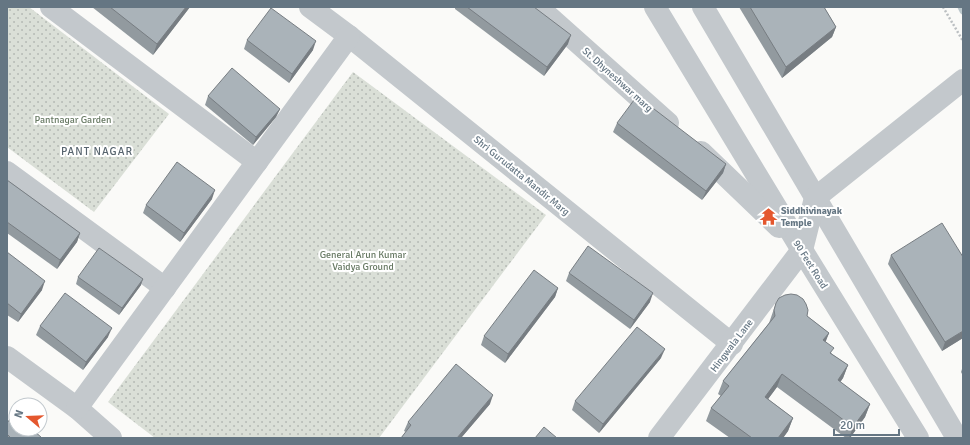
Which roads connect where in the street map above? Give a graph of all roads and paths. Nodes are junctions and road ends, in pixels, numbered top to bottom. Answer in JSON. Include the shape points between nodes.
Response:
{"nodes":[{"id":1,"x":51,"y":7,"type":"edge"},
{"id":2,"x":310,"y":7,"type":"edge"},
{"id":3,"x":538,"y":7,"type":"edge"},
{"id":4,"x":655,"y":7,"type":"edge"},
{"id":5,"x":703,"y":7,"type":"edge"},
{"id":6,"x":943,"y":7,"type":"edge"},
{"id":7,"x":349,"y":36,"type":"junction"},
{"id":8,"x":963,"y":41,"type":"edge"},
{"id":9,"x":963,"y":80,"type":"edge"},
{"id":10,"x":257,"y":162,"type":"junction"},
{"id":11,"x":7,"y":172,"type":"edge"},
{"id":12,"x":815,"y":198,"type":"junction"},
{"id":13,"x":802,"y":250,"type":"junction"},
{"id":14,"x":165,"y":288,"type":"junction"},
{"id":15,"x":732,"y":344,"type":"junction"},
{"id":16,"x":7,"y":357,"type":"edge"},
{"id":17,"x":77,"y":408,"type":"junction"},
{"id":18,"x":111,"y":438,"type":"edge"},
{"id":19,"x":658,"y":438,"type":"edge"},
{"id":20,"x":918,"y":438,"type":"edge"},
{"id":21,"x":957,"y":438,"type":"edge"}],
"edges":[{"from":1,"to":10,"type":"street"},
{"from":2,"to":7,"type":"street","name":"Shri Gurudatta Mandir Marg"},
{"from":3,"to":13,"type":"street","name":"St. Dhyneshwar marg","via":[[717,166]]},
{"from":4,"to":13,"type":"street","name":"90 Feet Road"},
{"from":5,"to":12,"type":"street"},
{"from":6,"to":8,"type":"path"},
{"from":7,"to":10,"type":"street"},
{"from":7,"to":15,"type":"street","name":"Shri Gurudatta Mandir Marg"},
{"from":9,"to":12,"type":"street"},
{"from":10,"to":14,"type":"street"},
{"from":11,"to":14,"type":"street"},
{"from":12,"to":13,"type":"street"},
{"from":12,"to":21,"type":"street"},
{"from":13,"to":15,"type":"street","name":"Hingwala Lane"},
{"from":13,"to":20,"type":"street","name":"90 Feet Road"},
{"from":14,"to":17,"type":"street"},
{"from":15,"to":19,"type":"street","name":"Hingwala Lane"},
{"from":16,"to":17,"type":"street"},
{"from":17,"to":18,"type":"street"}]}
